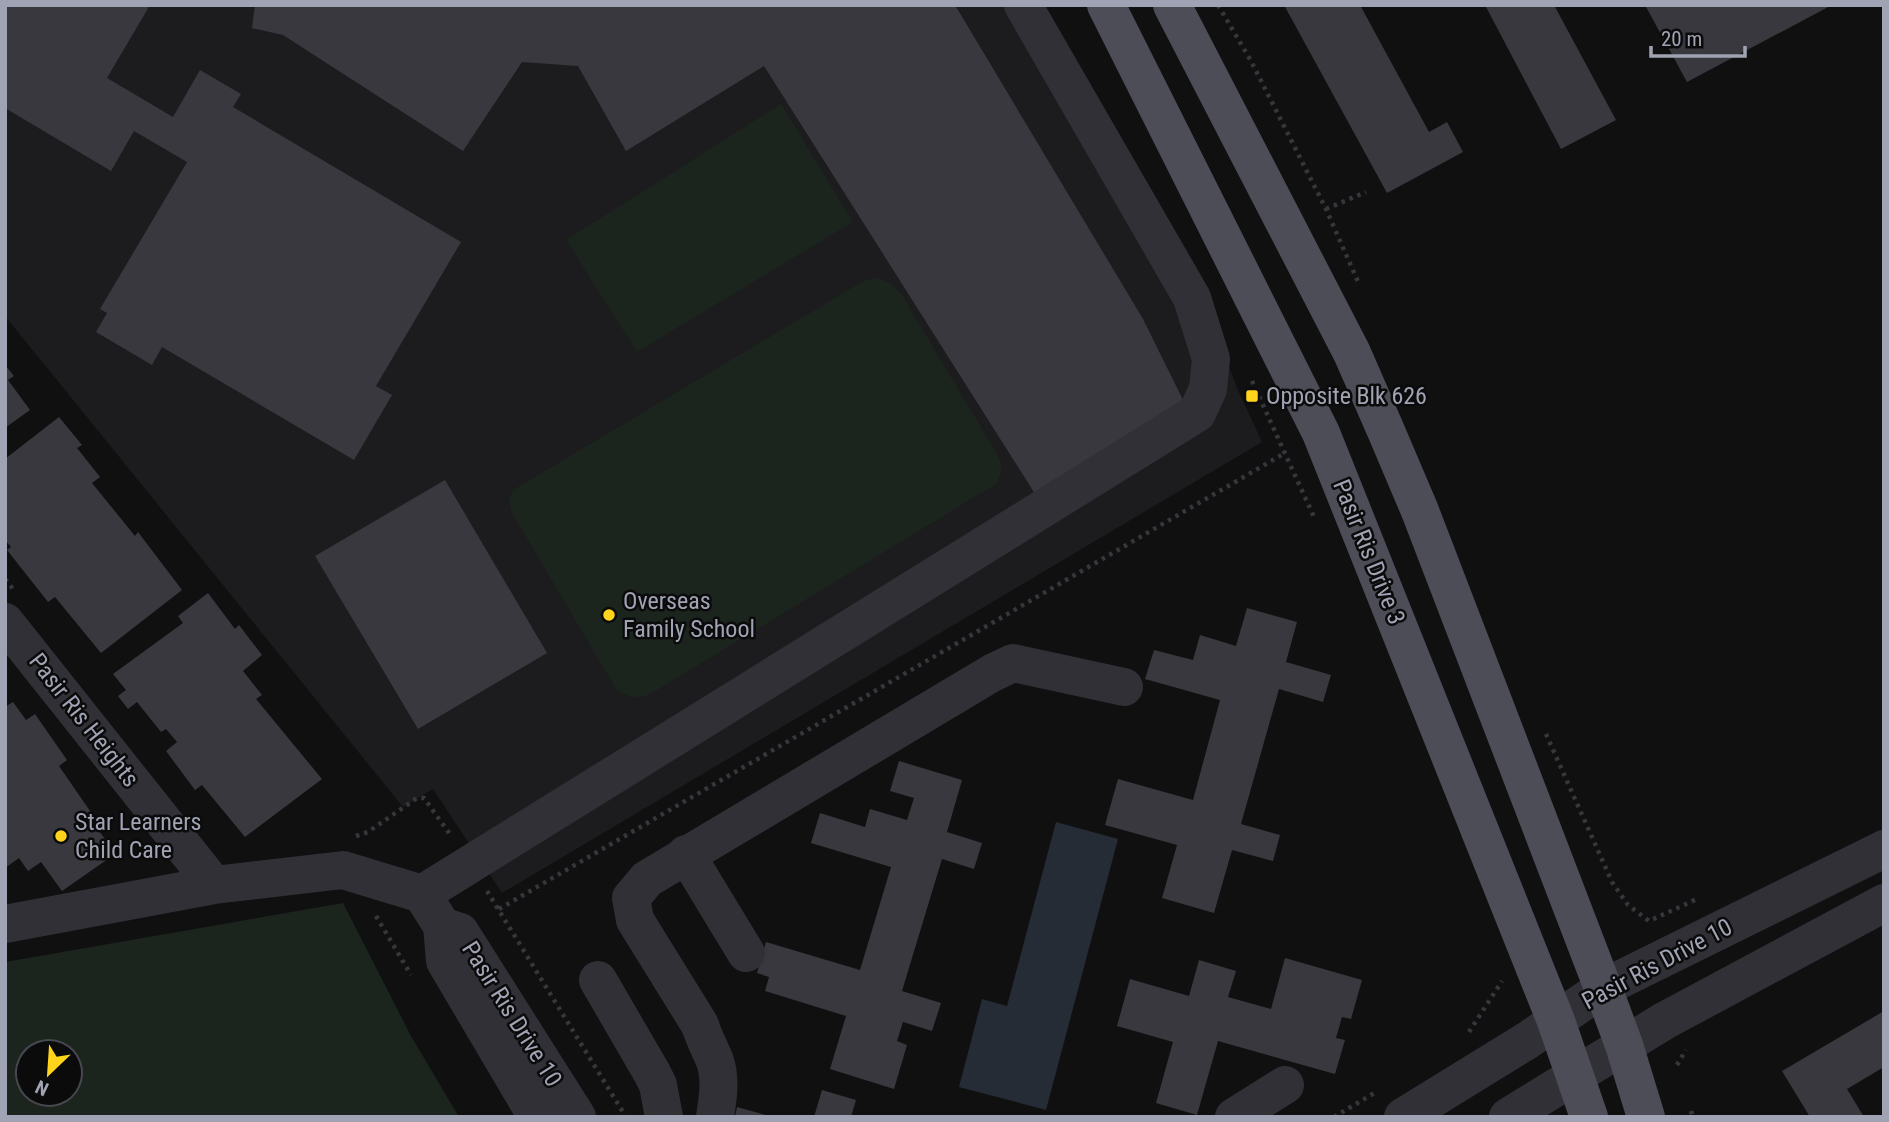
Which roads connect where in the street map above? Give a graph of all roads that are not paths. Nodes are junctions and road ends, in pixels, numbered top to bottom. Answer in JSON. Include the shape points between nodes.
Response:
{"nodes":[{"id":1,"x":1023,"y":5,"type":"edge"},
{"id":2,"x":1106,"y":5,"type":"edge"},
{"id":3,"x":1172,"y":5,"type":"edge"},
{"id":4,"x":5,"y":622,"type":"edge"},
{"id":5,"x":1124,"y":687,"type":"dead end"},
{"id":6,"x":1884,"y":849,"type":"edge"},
{"id":7,"x":686,"y":854,"type":"junction"},
{"id":8,"x":214,"y":884,"type":"junction"},
{"id":9,"x":422,"y":894,"type":"junction"},
{"id":10,"x":1884,"y":903,"type":"edge"},
{"id":11,"x":5,"y":924,"type":"edge"},
{"id":12,"x":442,"y":926,"type":"junction"},
{"id":13,"x":746,"y":953,"type":"dead end"},
{"id":14,"x":598,"y":980,"type":"dead end"},
{"id":15,"x":1603,"y":988,"type":"junction"},
{"id":16,"x":1556,"y":1021,"type":"junction"},
{"id":17,"x":1624,"y":1045,"type":"junction"},
{"id":18,"x":1576,"y":1075,"type":"junction"},
{"id":19,"x":1284,"y":1084,"type":"dead end"},
{"id":20,"x":1392,"y":1103,"type":"edge"},
{"id":21,"x":537,"y":1117,"type":"edge"},
{"id":22,"x":577,"y":1117,"type":"edge"},
{"id":23,"x":664,"y":1117,"type":"edge"},
{"id":24,"x":715,"y":1117,"type":"edge"},
{"id":25,"x":1234,"y":1117,"type":"edge"},
{"id":26,"x":1508,"y":1117,"type":"edge"},
{"id":27,"x":1589,"y":1117,"type":"edge"},
{"id":28,"x":1646,"y":1117,"type":"edge"}],
"edges":[{"from":1,"to":9,"type":"street","via":[[1192,298],[1211,359],[1208,389],[1197,412]]},
{"from":2,"to":16,"type":"main road","name":"Pasir Ris Drive 3","via":[[1321,433]]},
{"from":3,"to":15,"type":"main road","via":[[1352,353],[1386,430]]},
{"from":4,"to":8,"type":"street","name":"Pasir Ris Heights"},
{"from":5,"to":7,"type":"street","via":[[1013,663]]},
{"from":6,"to":15,"type":"street","name":"Pasir Ris Drive 10"},
{"from":7,"to":13,"type":"street"},
{"from":7,"to":24,"type":"street","via":[[647,879],[631,898],[635,920],[701,1025],[716,1063],[719,1091]]},
{"from":8,"to":9,"type":"street","via":[[343,870]]},
{"from":8,"to":11,"type":"street"},
{"from":9,"to":12,"type":"street"},
{"from":10,"to":17,"type":"street"},
{"from":12,"to":21,"type":"street","name":"Pasir Ris Drive 10","via":[[445,961]]},
{"from":12,"to":22,"type":"street","name":"Pasir Ris Drive 10","via":[[460,932]]},
{"from":14,"to":23,"type":"street","via":[[658,1085]]},
{"from":15,"to":16,"type":"street","name":"Pasir Ris Drive 10"},
{"from":15,"to":17,"type":"main road"},
{"from":16,"to":18,"type":"main road","name":"Pasir Ris Drive 3"},
{"from":16,"to":20,"type":"street","name":"Pasir Ris Drive 10"},
{"from":17,"to":18,"type":"street"},
{"from":17,"to":28,"type":"main road"},
{"from":18,"to":26,"type":"street"},
{"from":18,"to":27,"type":"main road","name":"Pasir Ris Drive 3"},
{"from":19,"to":25,"type":"street"}]}
